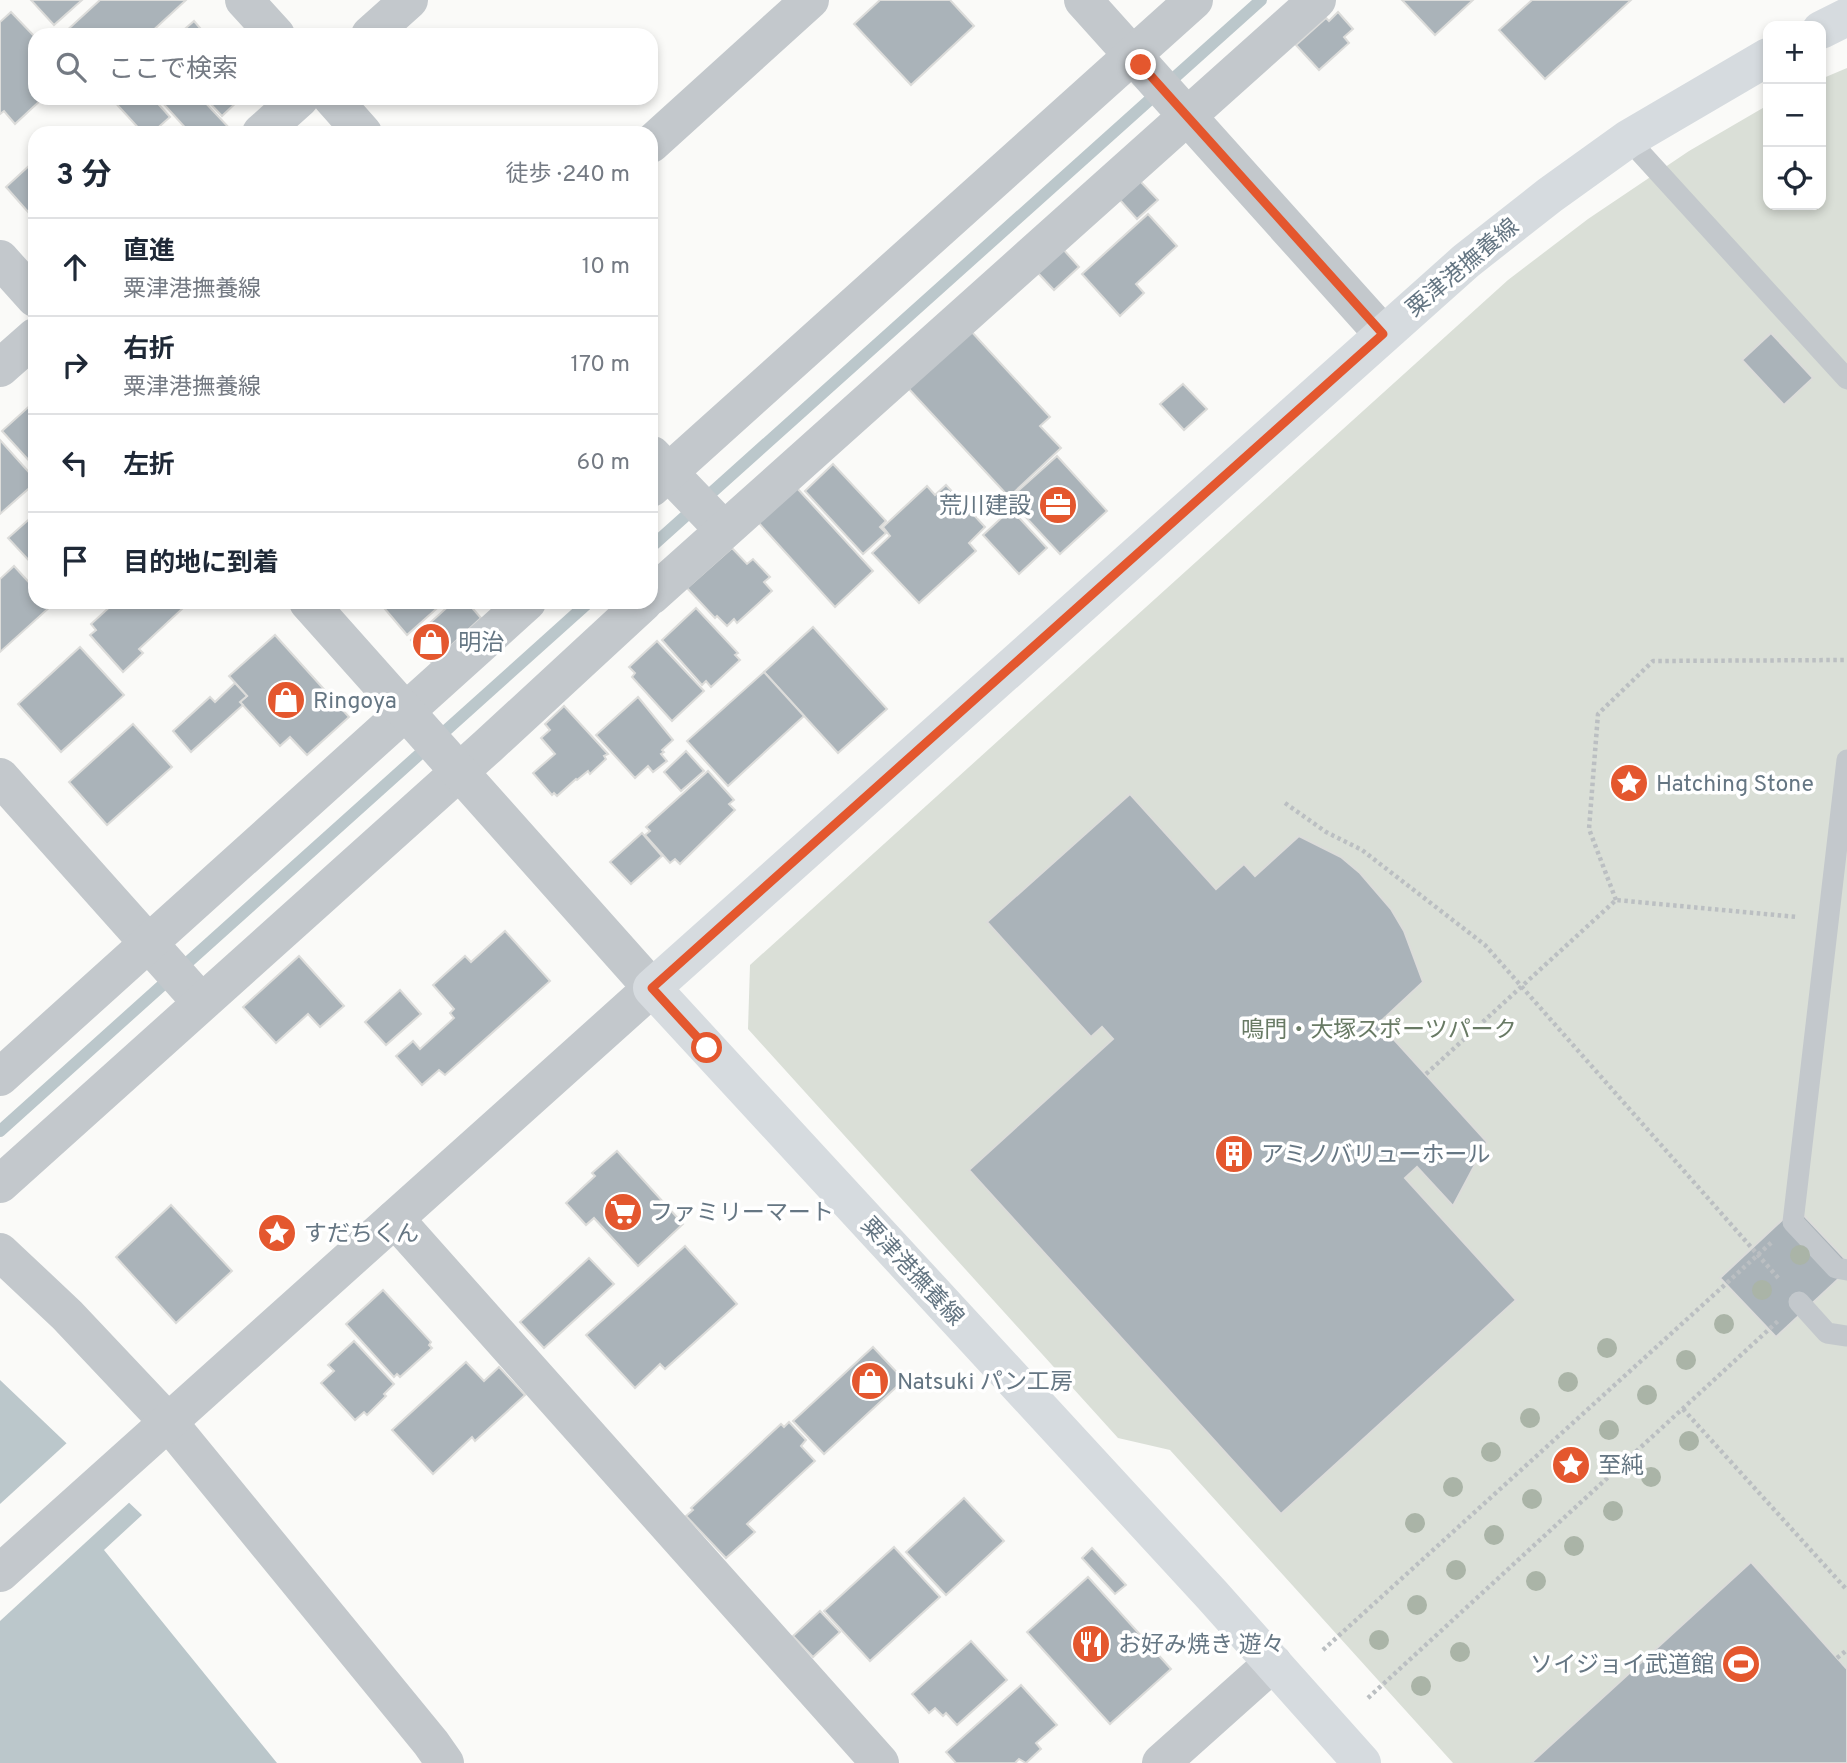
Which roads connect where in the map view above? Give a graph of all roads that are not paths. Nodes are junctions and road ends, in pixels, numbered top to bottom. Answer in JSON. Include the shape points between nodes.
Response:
{"nodes":[{"id":1,"x":244,"y":0,"type":"edge"},
{"id":2,"x":409,"y":0,"type":"edge"},
{"id":3,"x":810,"y":0,"type":"edge"},
{"id":4,"x":1083,"y":0,"type":"edge"},
{"id":5,"x":1194,"y":0,"type":"edge"},
{"id":6,"x":1317,"y":0,"type":"edge"},
{"id":7,"x":1847,"y":17,"type":"edge"},
{"id":8,"x":270,"y":28,"type":"edge"},
{"id":9,"x":378,"y":28,"type":"edge"},
{"id":10,"x":1826,"y":28,"type":"edge"},
{"id":11,"x":1137,"y":60,"type":"junction"},
{"id":12,"x":1763,"y":60,"type":"edge"},
{"id":13,"x":292,"y":105,"type":"edge"},
{"id":14,"x":338,"y":105,"type":"edge"},
{"id":15,"x":1185,"y":113,"type":"junction"},
{"id":16,"x":269,"y":126,"type":"edge"},
{"id":17,"x":357,"y":126,"type":"edge"},
{"id":18,"x":658,"y":138,"type":"edge"},
{"id":19,"x":1628,"y":139,"type":"junction"},
{"id":20,"x":0,"y":259,"type":"edge"},
{"id":21,"x":28,"y":290,"type":"edge"},
{"id":22,"x":1383,"y":334,"type":"junction"},
{"id":23,"x":28,"y":343,"type":"edge"},
{"id":24,"x":0,"y":368,"type":"edge"},
{"id":25,"x":1847,"y":379,"type":"edge"},
{"id":26,"x":661,"y":474,"type":"edge"},
{"id":27,"x":720,"y":526,"type":"junction"},
{"id":28,"x":658,"y":589,"type":"edge"},
{"id":29,"x":314,"y":609,"type":"edge"},
{"id":30,"x":520,"y":609,"type":"edge"},
{"id":31,"x":636,"y":609,"type":"edge"},
{"id":32,"x":409,"y":714,"type":"junction"},
{"id":33,"x":1847,"y":760,"type":"edge"},
{"id":34,"x":458,"y":767,"type":"junction"},
{"id":35,"x":0,"y":777,"type":"edge"},
{"id":36,"x":150,"y":944,"type":"junction"},
{"id":37,"x":652,"y":988,"type":"junction"},
{"id":38,"x":198,"y":998,"type":"junction"},
{"id":39,"x":0,"y":1077,"type":"edge"},
{"id":40,"x":0,"y":1184,"type":"edge"},
{"id":41,"x":395,"y":1219,"type":"junction"},
{"id":42,"x":0,"y":1252,"type":"edge"},
{"id":43,"x":1847,"y":1270,"type":"edge"},
{"id":44,"x":1799,"y":1302,"type":"road end"},
{"id":45,"x":1847,"y":1336,"type":"edge"},
{"id":46,"x":169,"y":1423,"type":"junction"},
{"id":47,"x":0,"y":1573,"type":"edge"},
{"id":48,"x":1273,"y":1663,"type":"junction"},
{"id":49,"x":445,"y":1763,"type":"edge"},
{"id":50,"x":880,"y":1763,"type":"edge"},
{"id":51,"x":1161,"y":1763,"type":"edge"},
{"id":52,"x":1362,"y":1763,"type":"edge"}],
"edges":[{"from":1,"to":8,"type":"street"},
{"from":2,"to":9,"type":"street"},
{"from":3,"to":18,"type":"street"},
{"from":4,"to":11,"type":"street"},
{"from":5,"to":11,"type":"street"},
{"from":6,"to":15,"type":"street"},
{"from":7,"to":10,"type":"main road"},
{"from":11,"to":15,"type":"street"},
{"from":11,"to":26,"type":"street"},
{"from":12,"to":19,"type":"main road","name":"粟津港撫養線"},
{"from":13,"to":16,"type":"street"},
{"from":14,"to":17,"type":"street"},
{"from":15,"to":22,"type":"street"},
{"from":15,"to":27,"type":"street"},
{"from":19,"to":22,"type":"main road","name":"粟津港撫養線","via":[[1477,253]]},
{"from":19,"to":25,"type":"lane"},
{"from":20,"to":21,"type":"street"},
{"from":22,"to":37,"type":"main road","name":"粟津港撫養線"},
{"from":23,"to":24,"type":"street"},
{"from":26,"to":27,"type":"street"},
{"from":27,"to":28,"type":"street"},
{"from":29,"to":32,"type":"street"},
{"from":30,"to":32,"type":"street"},
{"from":31,"to":34,"type":"street"},
{"from":32,"to":34,"type":"street"},
{"from":32,"to":36,"type":"street"},
{"from":33,"to":43,"type":"lane","via":[[1793,1222],[1836,1268]]},
{"from":34,"to":37,"type":"street"},
{"from":34,"to":38,"type":"street"},
{"from":35,"to":36,"type":"street"},
{"from":36,"to":38,"type":"street"},
{"from":36,"to":39,"type":"street"},
{"from":37,"to":41,"type":"street"},
{"from":37,"to":48,"type":"main road","name":"粟津港撫養線"},
{"from":38,"to":40,"type":"street"},
{"from":41,"to":46,"type":"street"},
{"from":41,"to":50,"type":"street"},
{"from":42,"to":46,"type":"street"},
{"from":44,"to":45,"type":"lane","via":[[1827,1334]]},
{"from":46,"to":47,"type":"street"},
{"from":46,"to":49,"type":"street"},
{"from":48,"to":51,"type":"street"},
{"from":48,"to":52,"type":"main road","name":"粟津港撫養線"}]}
